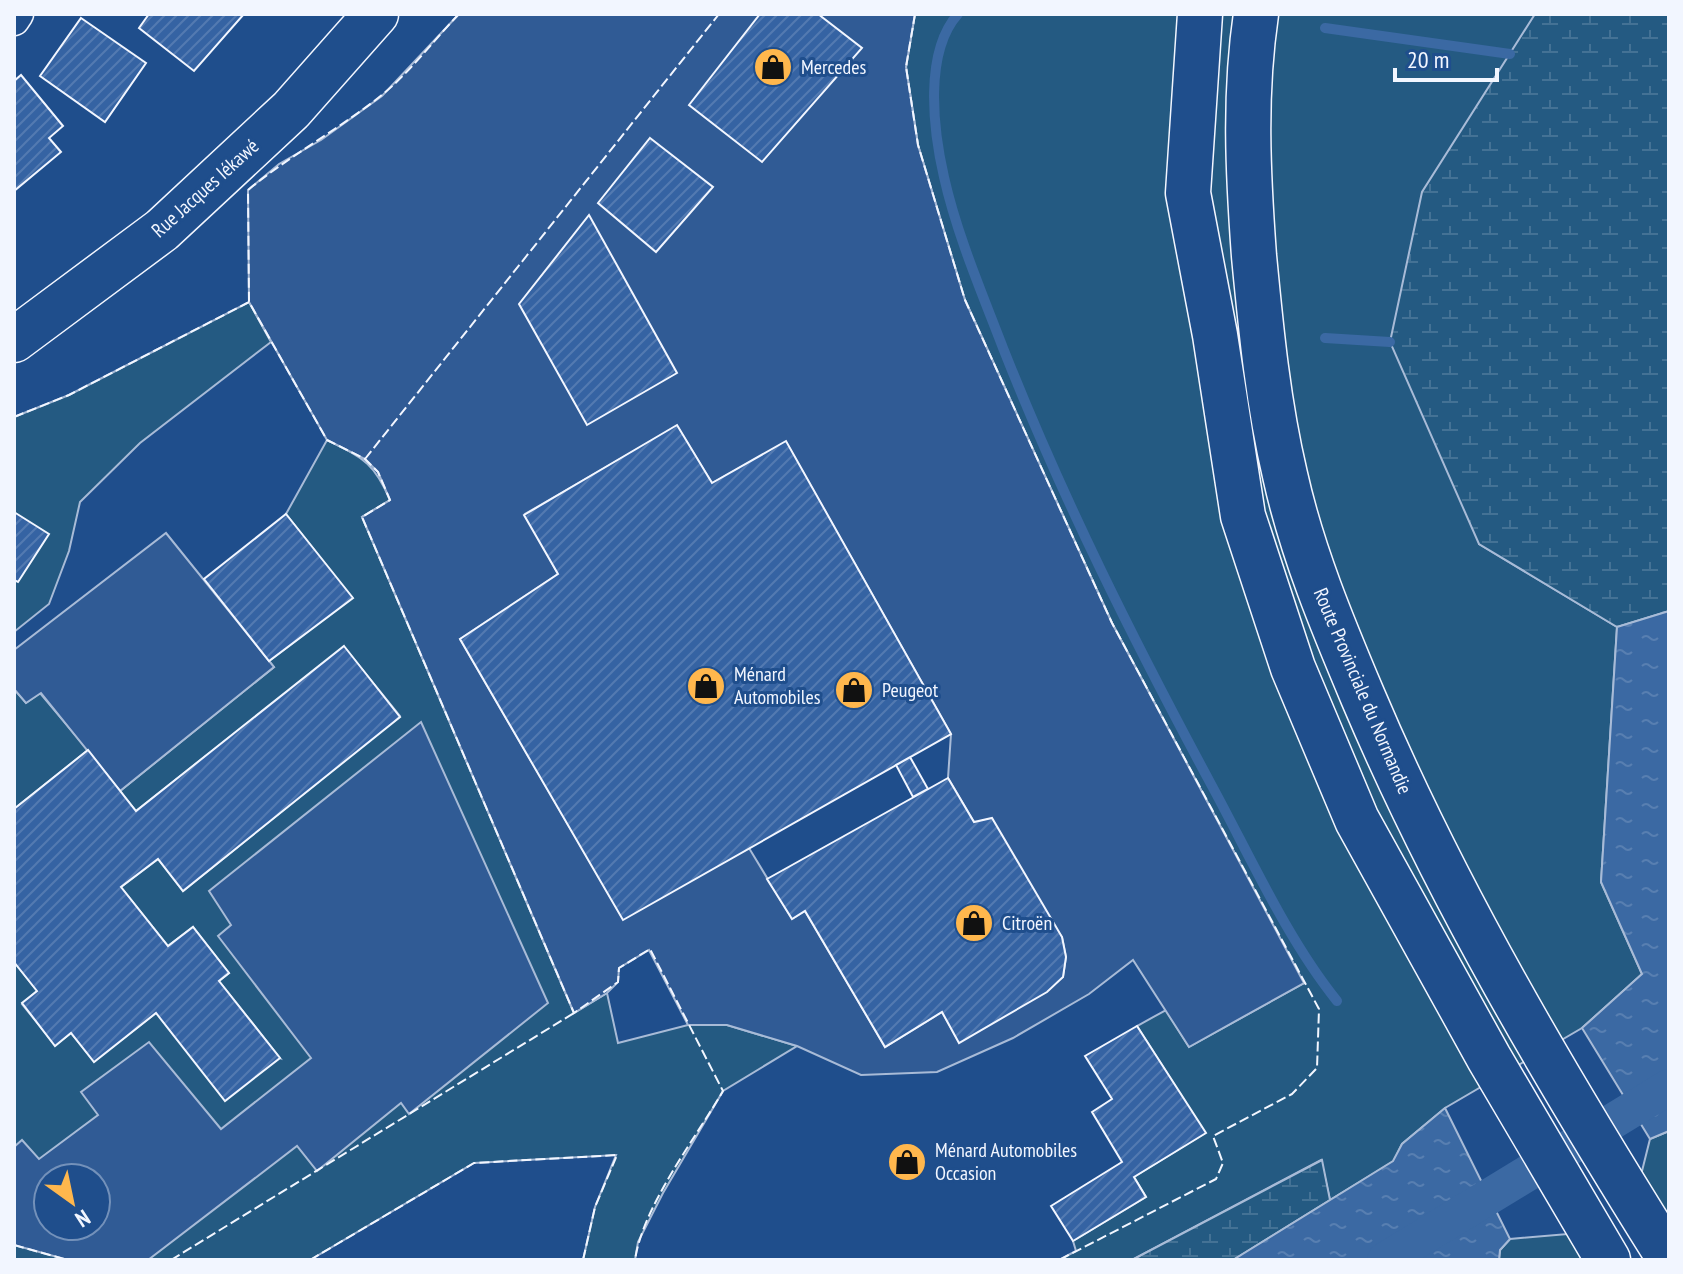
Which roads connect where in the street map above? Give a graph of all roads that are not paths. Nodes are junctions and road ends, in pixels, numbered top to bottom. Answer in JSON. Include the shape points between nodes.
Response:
{"nodes":[{"id":1,"x":18,"y":14,"type":"edge"},
{"id":2,"x":376,"y":14,"type":"edge"},
{"id":3,"x":1179,"y":14,"type":"edge"},
{"id":4,"x":1200,"y":14,"type":"edge"},
{"id":5,"x":1256,"y":14,"type":"edge"},
{"id":6,"x":14,"y":20,"type":"edge"},
{"id":7,"x":1188,"y":193,"type":"junction"},
{"id":8,"x":14,"y":340,"type":"edge"},
{"id":9,"x":1601,"y":1251,"type":"edge"},
{"id":10,"x":1669,"y":1258,"type":"edge"}],
"edges":[{"from":1,"to":6,"type":"street"},
{"from":2,"to":8,"type":"main road","name":"Rue Jacques Iékawé","via":[[291,110],[162,230]]},
{"from":3,"to":7,"type":"main road"},
{"from":4,"to":7,"type":"main road"},
{"from":5,"to":10,"type":"main road","name":"Route Provinciale du Normandie","via":[[1247,78],[1262,345],[1285,477],[1327,614],[1402,788],[1533,1035]]},
{"from":7,"to":9,"type":"main road","via":[[1243,516],[1293,668],[1357,820]]}]}
